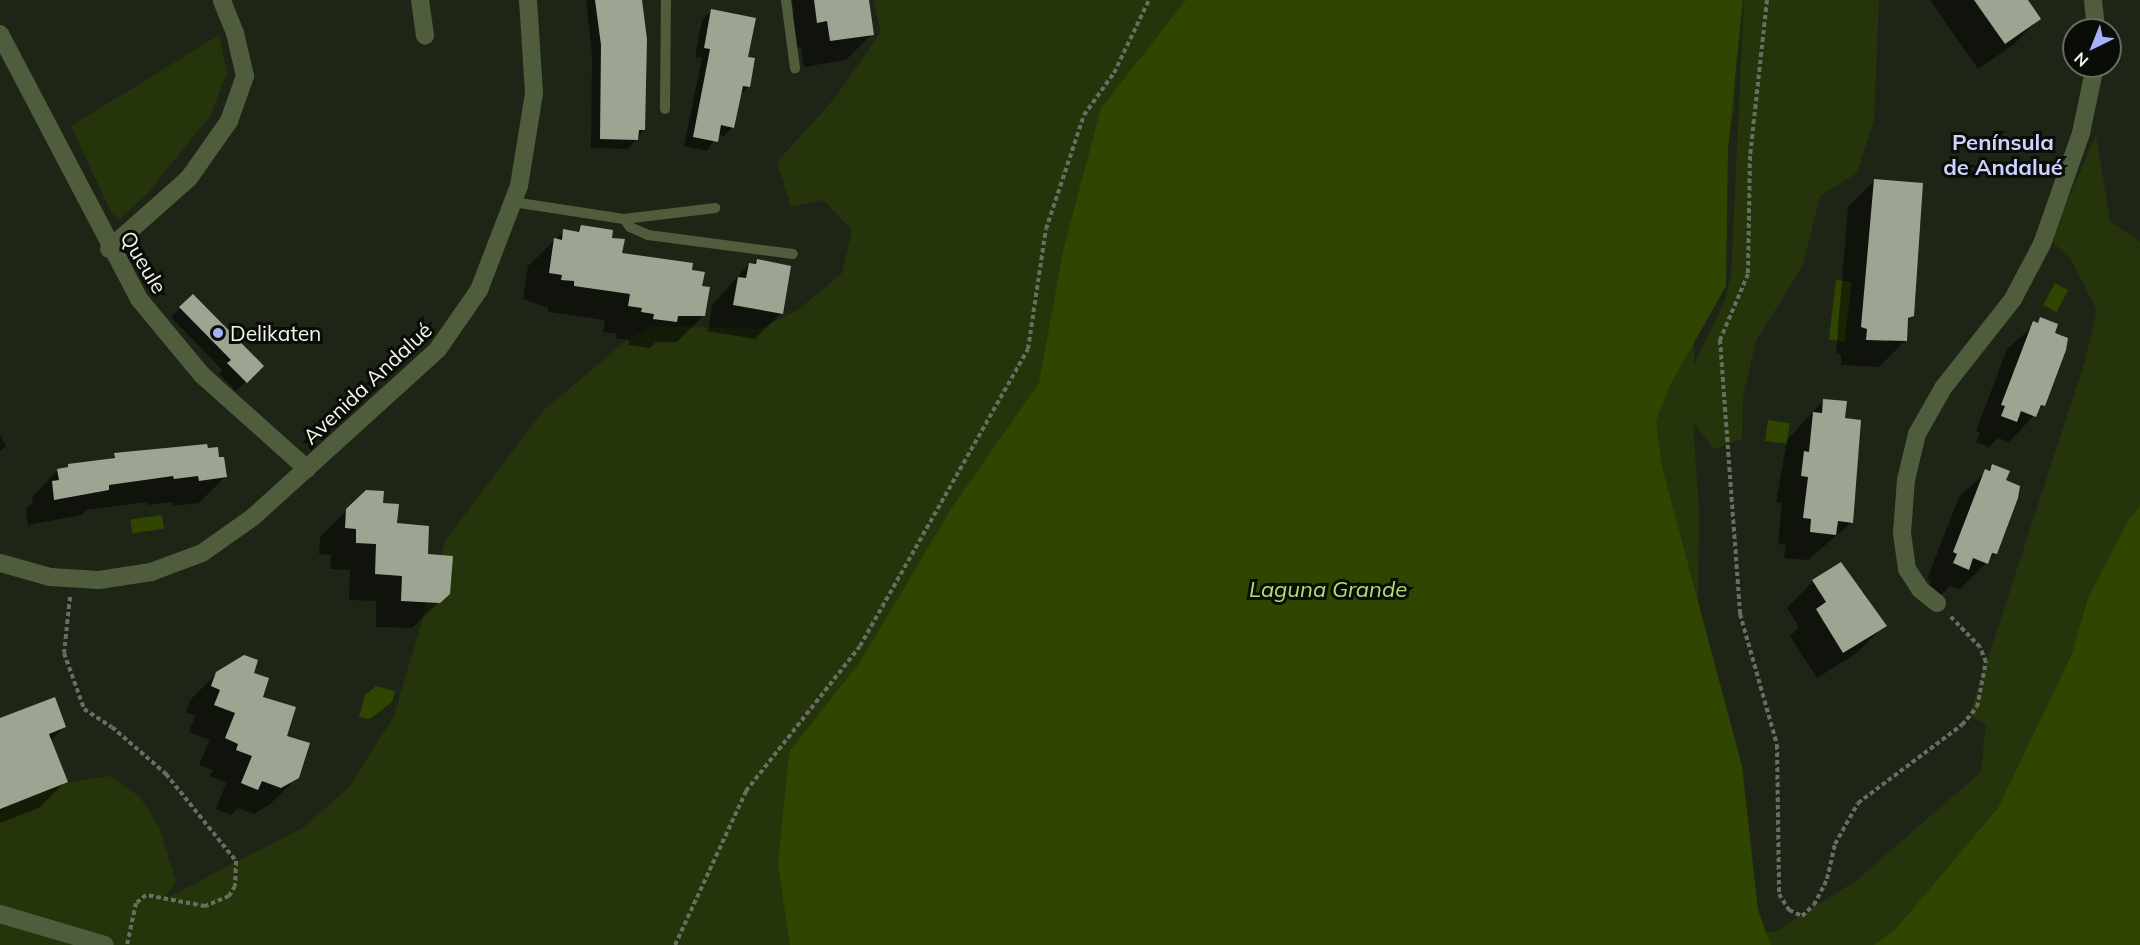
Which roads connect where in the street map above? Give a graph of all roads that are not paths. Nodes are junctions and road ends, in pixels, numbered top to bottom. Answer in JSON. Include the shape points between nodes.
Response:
{"nodes":[{"id":1,"x":222,"y":0,"type":"edge"},
{"id":2,"x":420,"y":0,"type":"edge"},
{"id":3,"x":528,"y":0,"type":"edge"},
{"id":4,"x":666,"y":0,"type":"edge"},
{"id":5,"x":786,"y":0,"type":"edge"},
{"id":6,"x":2093,"y":0,"type":"edge"},
{"id":7,"x":2095,"y":18,"type":"edge"},
{"id":8,"x":0,"y":34,"type":"edge"},
{"id":9,"x":425,"y":36,"type":"dead end"},
{"id":10,"x":795,"y":68,"type":"dead end"},
{"id":11,"x":2092,"y":78,"type":"edge"},
{"id":12,"x":665,"y":109,"type":"dead end"},
{"id":13,"x":513,"y":202,"type":"junction"},
{"id":14,"x":715,"y":208,"type":"dead end"},
{"id":15,"x":624,"y":219,"type":"junction"},
{"id":16,"x":109,"y":249,"type":"junction"},
{"id":17,"x":792,"y":254,"type":"dead end"},
{"id":18,"x":308,"y":469,"type":"junction"},
{"id":19,"x":0,"y":562,"type":"edge"},
{"id":20,"x":1937,"y":603,"type":"road end"},
{"id":21,"x":0,"y":914,"type":"edge"},
{"id":22,"x":105,"y":945,"type":"edge"}],
"edges":[{"from":1,"to":16,"type":"street","via":[[245,76],[229,121],[189,178]]},
{"from":2,"to":9,"type":"street"},
{"from":3,"to":13,"type":"street","name":"Avenida Andalué","via":[[534,93],[529,139]]},
{"from":4,"to":12,"type":"lane"},
{"from":5,"to":10,"type":"lane"},
{"from":6,"to":7,"type":"street"},
{"from":8,"to":16,"type":"street","name":"Queule"},
{"from":11,"to":20,"type":"street","via":[[2080,133],[2042,244],[2013,299],[1943,388],[1917,434],[1906,480],[1902,533],[1907,569],[1920,589]]},
{"from":13,"to":15,"type":"lane"},
{"from":13,"to":18,"type":"street","name":"Avenida Andalué","via":[[480,290],[454,329],[438,349]]},
{"from":14,"to":15,"type":"lane"},
{"from":15,"to":17,"type":"lane","via":[[630,227],[648,235]]},
{"from":16,"to":18,"type":"street","name":"Queule","via":[[139,299],[179,351]]},
{"from":18,"to":19,"type":"street","name":"Avenida Andalué","via":[[237,530],[201,553],[125,578],[72,580]]},
{"from":21,"to":22,"type":"street"}]}
